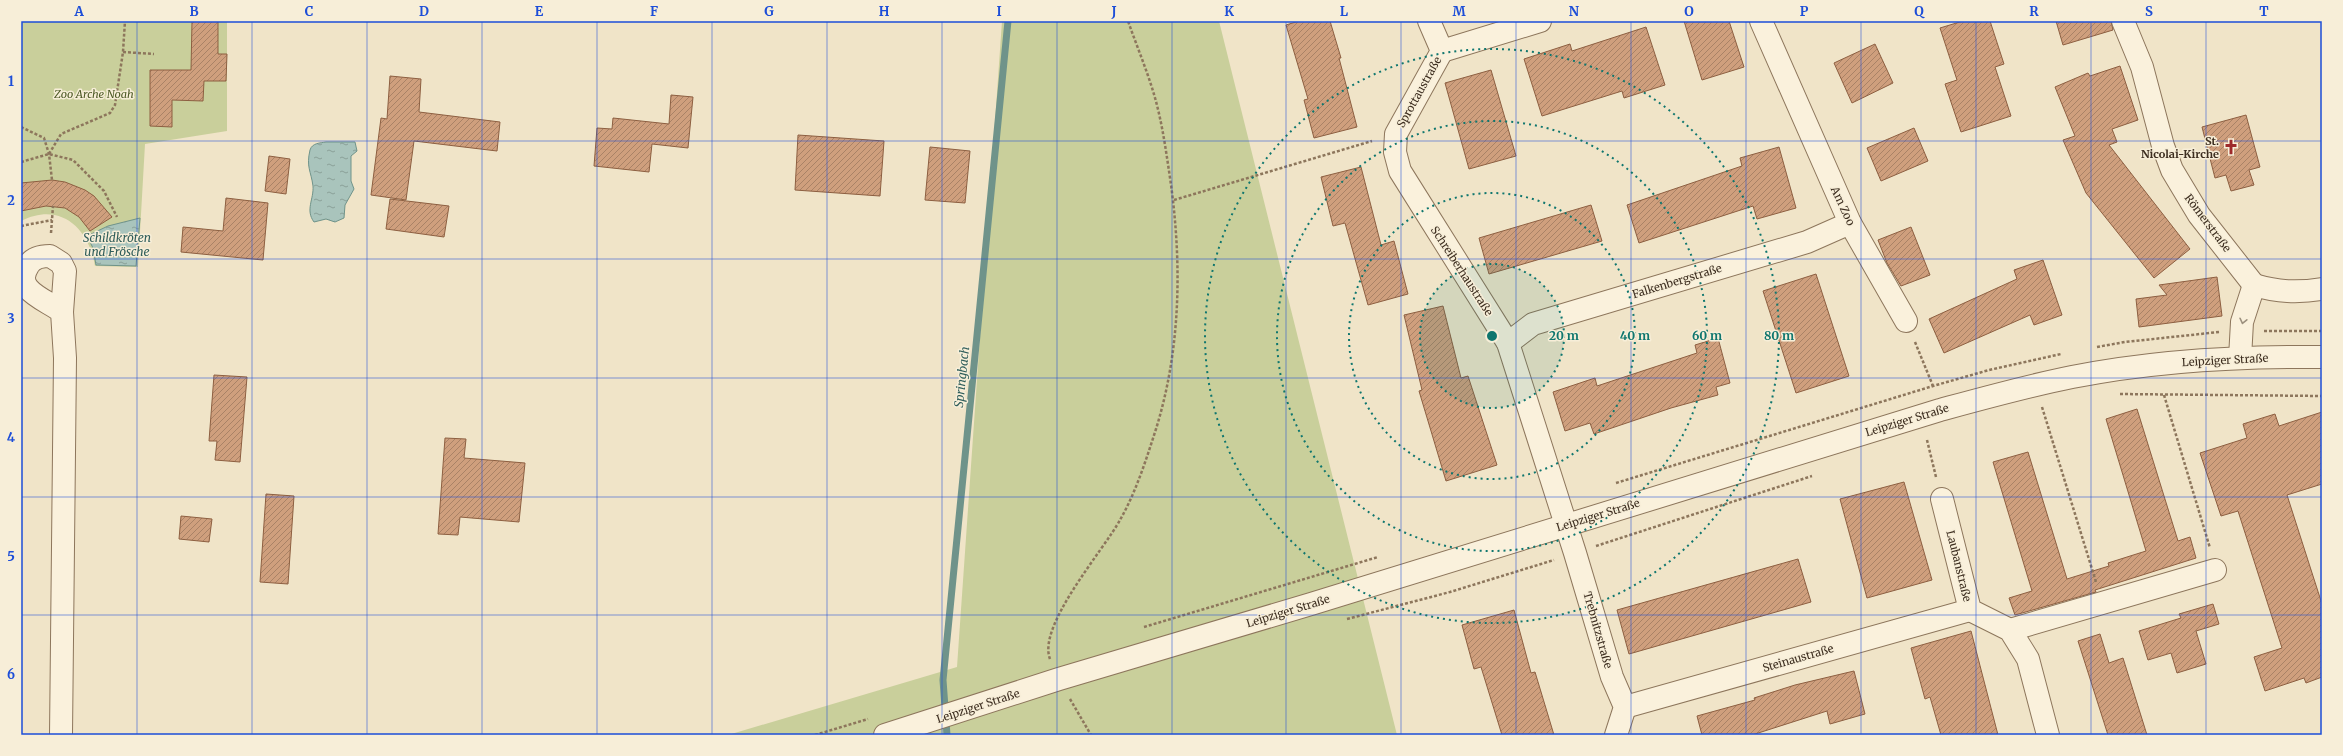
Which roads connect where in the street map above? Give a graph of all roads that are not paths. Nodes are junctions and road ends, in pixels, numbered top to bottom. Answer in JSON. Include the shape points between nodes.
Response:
{"nodes":[{"id":1,"x":1429,"y":21,"type":"edge"},
{"id":2,"x":1540,"y":21,"type":"edge"},
{"id":3,"x":1761,"y":21,"type":"edge"},
{"id":4,"x":2123,"y":21,"type":"edge"},
{"id":5,"x":1442,"y":51,"type":"junction"},
{"id":6,"x":1396,"y":134,"type":"joint"},
{"id":7,"x":1850,"y":223,"type":"junction"},
{"id":8,"x":2254,"y":285,"type":"junction"},
{"id":9,"x":2322,"y":289,"type":"edge"},
{"id":10,"x":62,"y":312,"type":"junction"},
{"id":11,"x":1906,"y":321,"type":"road end"},
{"id":12,"x":1508,"y":343,"type":"junction"},
{"id":13,"x":2322,"y":357,"type":"edge"},
{"id":14,"x":2240,"y":358,"type":"junction"},
{"id":15,"x":1942,"y":499,"type":"road end"},
{"id":16,"x":1566,"y":524,"type":"junction"},
{"id":17,"x":2215,"y":570,"type":"road end"},
{"id":18,"x":1970,"y":610,"type":"junction"},
{"id":19,"x":2010,"y":630,"type":"junction"},
{"id":20,"x":1625,"y":707,"type":"junction"},
{"id":21,"x":61,"y":735,"type":"edge"},
{"id":22,"x":885,"y":735,"type":"edge"},
{"id":23,"x":1616,"y":735,"type":"edge"},
{"id":24,"x":2048,"y":735,"type":"edge"}],
"edges":[{"from":1,"to":5,"type":"street","name":"Sprottaustraße"},
{"from":2,"to":5,"type":"street","name":"Sprottaustraße"},
{"from":3,"to":7,"type":"street","name":"Am Zoo"},
{"from":4,"to":8,"type":"street","name":"Römerstraße","via":[[2142,67],[2161,140],[2172,170],[2199,215]]},
{"from":5,"to":6,"type":"street","name":"Sprottaustraße"},
{"from":6,"to":12,"type":"street","name":"Schreiberhaustraße","via":[[1395,152],[1400,171]]},
{"from":7,"to":11,"type":"street","name":"Am Zoo"},
{"from":7,"to":12,"type":"street","name":"Falkenbergstraße","via":[[1807,242],[1533,324]]},
{"from":8,"to":9,"type":"street","via":[[2274,291],[2297,293]]},
{"from":8,"to":14,"type":"street","one_way":true,"via":[[2242,322]]},
{"from":10,"to":10,"type":"street","via":[[65,271],[61,263],[50,256],[35,259],[29,264],[24,279],[31,293]]},
{"from":10,"to":21,"type":"street","via":[[65,366]]},
{"from":12,"to":16,"type":"street","name":"Schreiberhaustraße"},
{"from":13,"to":14,"type":"street","name":"Leipziger Straße"},
{"from":14,"to":16,"type":"street","name":"Leipziger Straße","via":[[2142,366],[2073,377],[2007,392]]},
{"from":15,"to":18,"type":"street","name":"Laubanstraße"},
{"from":16,"to":20,"type":"street","name":"Trebnitzstraße","via":[[1612,677]]},
{"from":16,"to":22,"type":"street","name":"Leipziger Straße"},
{"from":17,"to":19,"type":"street"},
{"from":18,"to":19,"type":"street","name":"Laubanstraße"},
{"from":18,"to":20,"type":"street","name":"Steinaustraße"},
{"from":19,"to":24,"type":"street","via":[[2028,659]]},
{"from":20,"to":23,"type":"street"}]}
